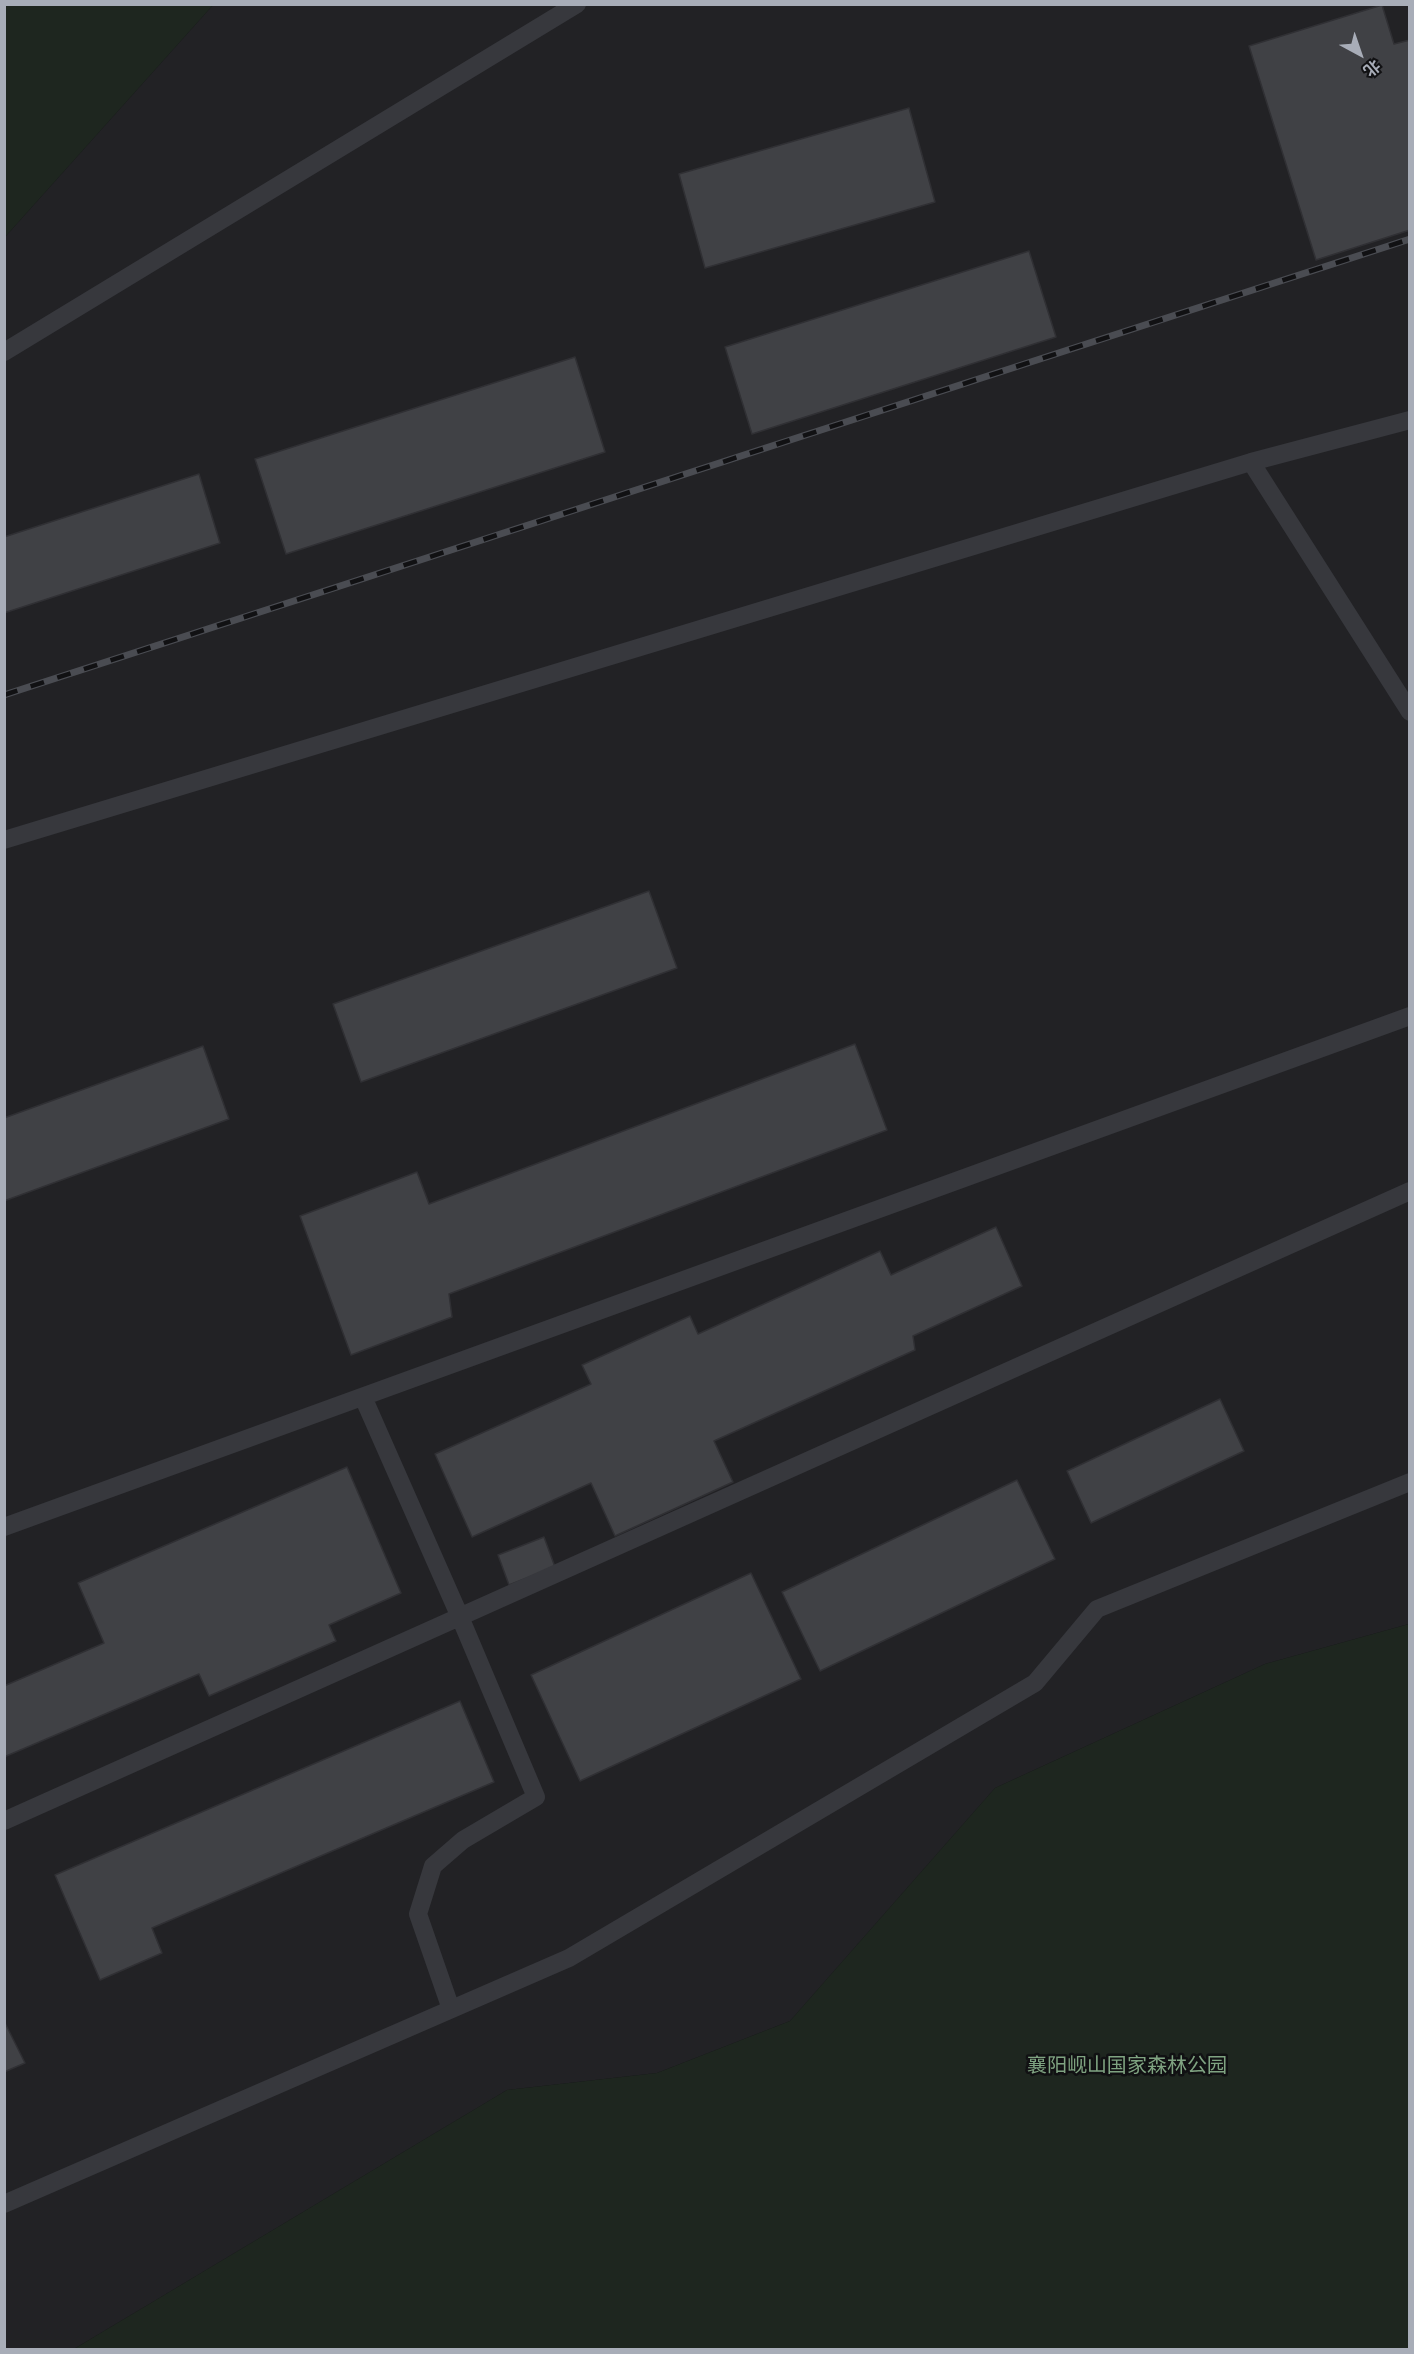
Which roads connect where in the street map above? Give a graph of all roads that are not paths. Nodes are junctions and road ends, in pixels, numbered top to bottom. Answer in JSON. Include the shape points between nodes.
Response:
{"nodes":[{"id":1,"x":578,"y":4,"type":"edge"},
{"id":2,"x":4,"y":352,"type":"edge"},
{"id":3,"x":1410,"y":420,"type":"edge"},
{"id":4,"x":1251,"y":462,"type":"junction"},
{"id":5,"x":1410,"y":712,"type":"edge"},
{"id":6,"x":4,"y":840,"type":"edge"},
{"id":7,"x":1410,"y":1016,"type":"edge"},
{"id":8,"x":1410,"y":1191,"type":"edge"},
{"id":9,"x":363,"y":1397,"type":"junction"},
{"id":10,"x":1410,"y":1482,"type":"edge"},
{"id":11,"x":4,"y":1527,"type":"edge"},
{"id":12,"x":460,"y":1617,"type":"junction"},
{"id":13,"x":4,"y":1821,"type":"edge"},
{"id":14,"x":451,"y":2009,"type":"junction"},
{"id":15,"x":4,"y":2204,"type":"edge"}],
"edges":[{"from":1,"to":2,"type":"lane"},
{"from":3,"to":4,"type":"lane"},
{"from":4,"to":5,"type":"lane"},
{"from":4,"to":6,"type":"lane"},
{"from":7,"to":9,"type":"lane"},
{"from":8,"to":12,"type":"lane"},
{"from":9,"to":11,"type":"lane"},
{"from":9,"to":12,"type":"lane"},
{"from":10,"to":14,"type":"lane","via":[[1097,1609],[1035,1683],[569,1958]]},
{"from":12,"to":13,"type":"lane"},
{"from":12,"to":14,"type":"lane","via":[[536,1797],[463,1840],[433,1866],[418,1914]]},
{"from":14,"to":15,"type":"lane"}]}
